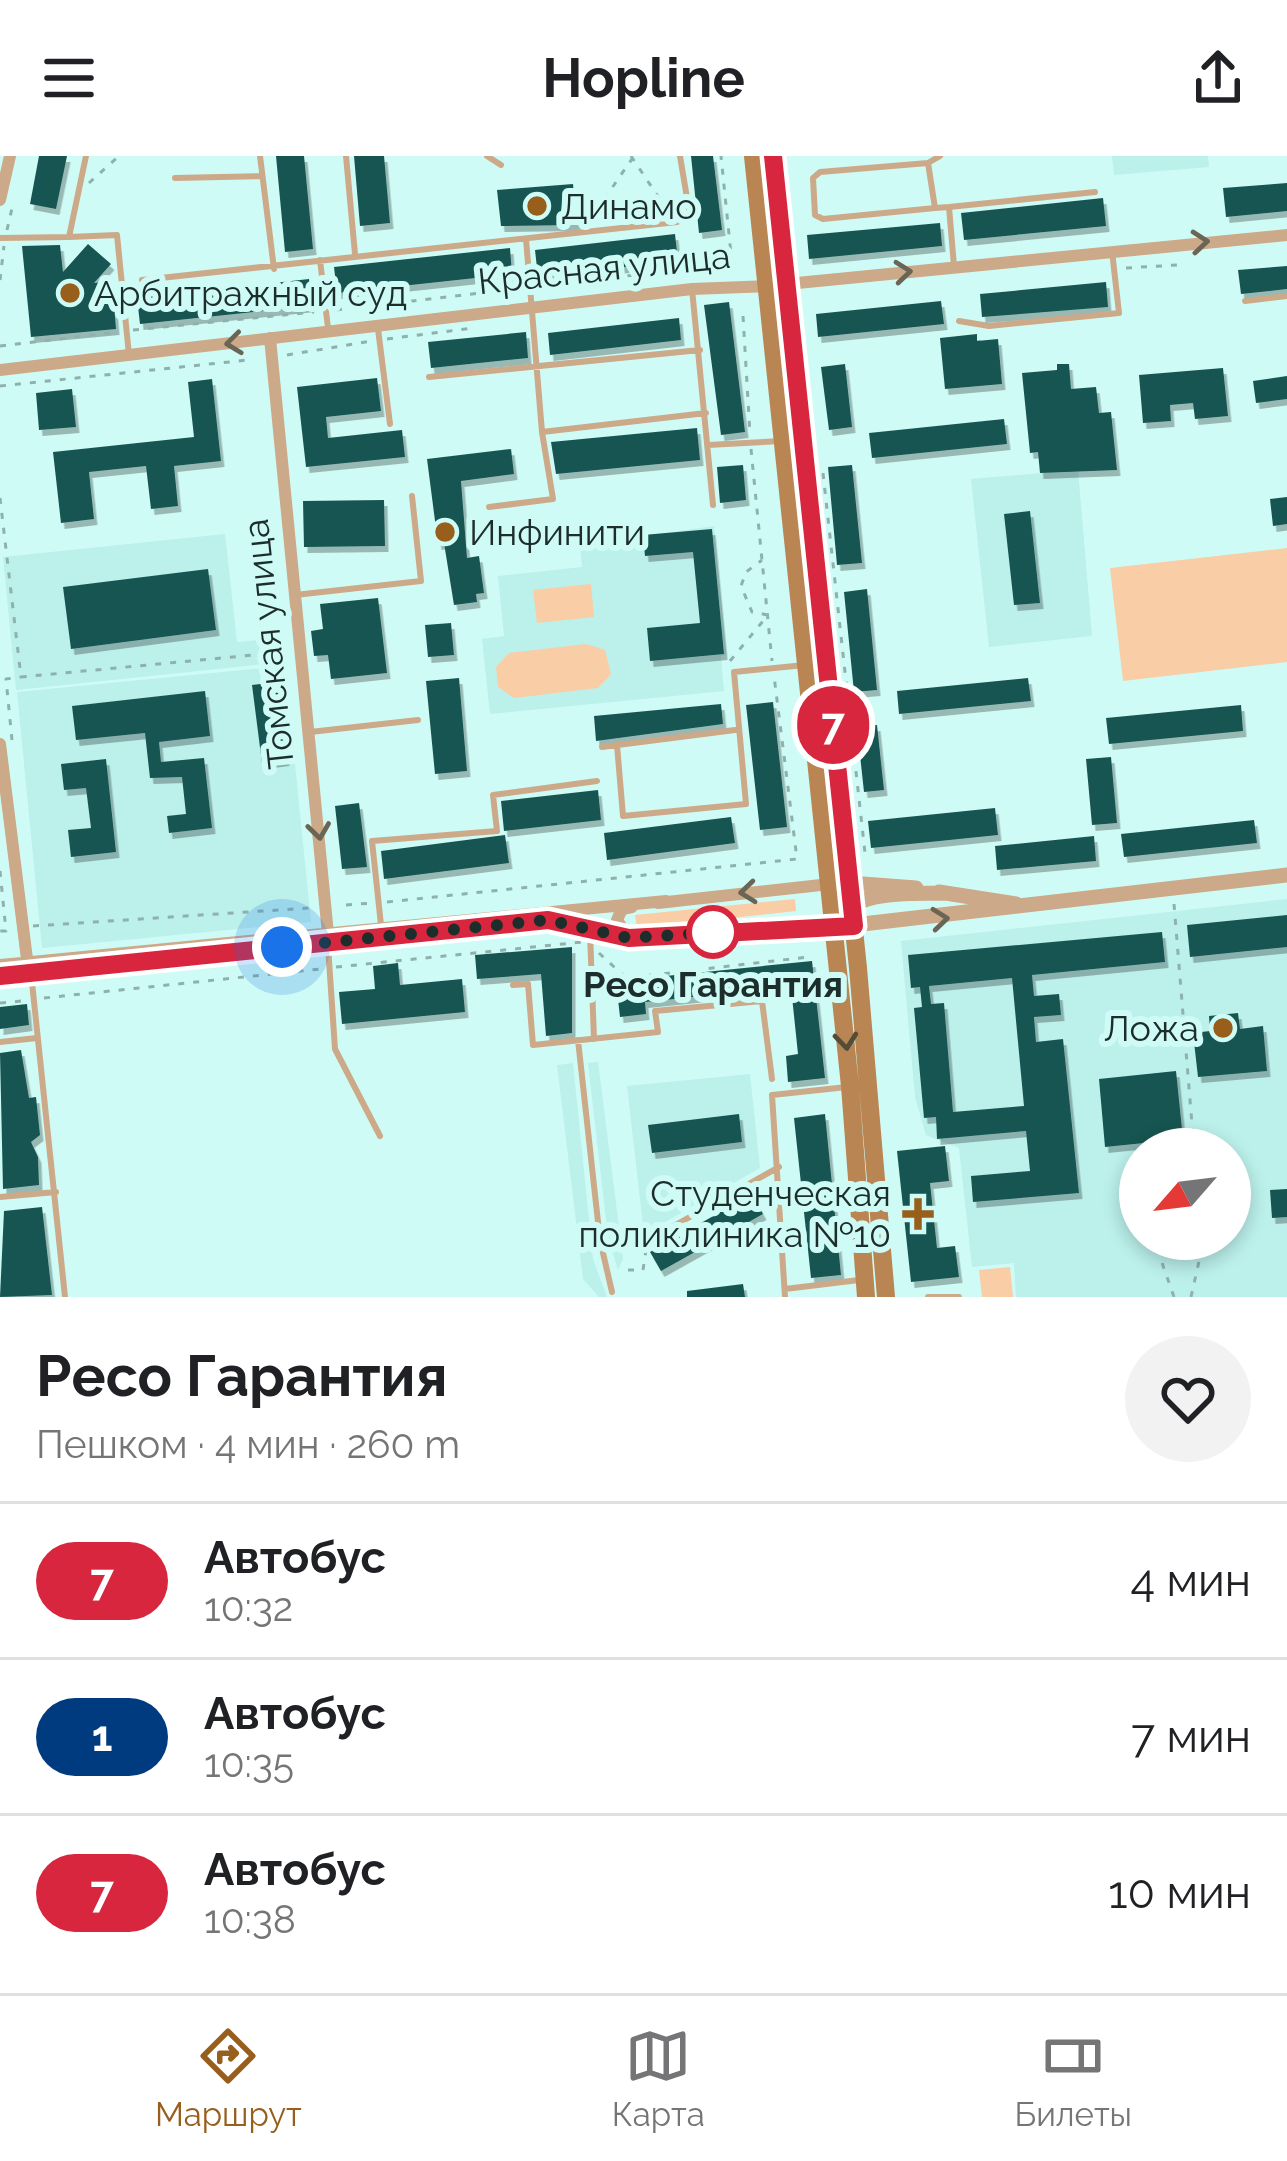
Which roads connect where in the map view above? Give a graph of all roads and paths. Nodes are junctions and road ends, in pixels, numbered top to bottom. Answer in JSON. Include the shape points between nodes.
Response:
{"nodes":[{"id":1,"x":10,"y":156,"type":"edge"},
{"id":2,"x":86,"y":156,"type":"edge"},
{"id":3,"x":119,"y":156,"type":"edge"},
{"id":4,"x":260,"y":156,"type":"edge"},
{"id":5,"x":346,"y":156,"type":"edge"},
{"id":6,"x":487,"y":156,"type":"edge"},
{"id":7,"x":680,"y":156,"type":"edge"},
{"id":8,"x":721,"y":156,"type":"edge"},
{"id":9,"x":753,"y":156,"type":"edge"},
{"id":10,"x":773,"y":156,"type":"edge"},
{"id":11,"x":940,"y":156,"type":"edge"},
{"id":12,"x":632,"y":157,"type":"edge"},
{"id":13,"x":928,"y":163,"type":"junction"},
{"id":14,"x":501,"y":166,"type":"dead end"},
{"id":15,"x":262,"y":176,"type":"junction"},
{"id":16,"x":175,"y":178,"type":"dead end"},
{"id":17,"x":79,"y":192,"type":"junction"},
{"id":18,"x":1095,"y":192,"type":"dead end"},
{"id":19,"x":7,"y":198,"type":"edge"},
{"id":20,"x":950,"y":207,"type":"junction"},
{"id":21,"x":935,"y":208,"type":"junction"},
{"id":22,"x":669,"y":212,"type":"dead end"},
{"id":23,"x":690,"y":215,"type":"dead end"},
{"id":24,"x":676,"y":222,"type":"dead end"},
{"id":25,"x":582,"y":232,"type":"junction"},
{"id":26,"x":1287,"y":235,"type":"edge"},
{"id":27,"x":70,"y":237,"type":"junction"},
{"id":28,"x":3,"y":238,"type":"edge"},
{"id":29,"x":526,"y":238,"type":"junction"},
{"id":30,"x":1112,"y":251,"type":"junction"},
{"id":31,"x":355,"y":254,"type":"junction"},
{"id":32,"x":320,"y":260,"type":"junction"},
{"id":33,"x":954,"y":266,"type":"junction"},
{"id":34,"x":274,"y":269,"type":"junction"},
{"id":35,"x":0,"y":280,"type":"edge"},
{"id":36,"x":142,"y":280,"type":"dead end"},
{"id":37,"x":777,"y":285,"type":"junction"},
{"id":38,"x":530,"y":287,"type":"junction"},
{"id":39,"x":692,"y":289,"type":"junction"},
{"id":40,"x":1287,"y":296,"type":"edge"},
{"id":41,"x":1246,"y":301,"type":"dead end"},
{"id":42,"x":532,"y":308,"type":"junction"},
{"id":43,"x":327,"y":311,"type":"junction"},
{"id":44,"x":743,"y":316,"type":"dead end"},
{"id":45,"x":959,"y":321,"type":"dead end"},
{"id":46,"x":491,"y":326,"type":"dead end"},
{"id":47,"x":127,"y":331,"type":"junction"},
{"id":48,"x":328,"y":332,"type":"junction"},
{"id":49,"x":378,"y":333,"type":"junction"},
{"id":50,"x":270,"y":338,"type":"junction"},
{"id":51,"x":0,"y":346,"type":"edge"},
{"id":52,"x":700,"y":350,"type":"junction"},
{"id":53,"x":129,"y":355,"type":"junction"},
{"id":54,"x":287,"y":355,"type":"dead end"},
{"id":55,"x":248,"y":360,"type":"dead end"},
{"id":56,"x":540,"y":367,"type":"junction"},
{"id":57,"x":0,"y":370,"type":"edge"},
{"id":58,"x":429,"y":377,"type":"dead end"},
{"id":59,"x":0,"y":386,"type":"edge"},
{"id":60,"x":706,"y":413,"type":"junction"},
{"id":61,"x":390,"y":424,"type":"dead end"},
{"id":62,"x":542,"y":431,"type":"junction"},
{"id":63,"x":784,"y":441,"type":"junction"},
{"id":64,"x":750,"y":443,"type":"junction"},
{"id":65,"x":708,"y":445,"type":"junction"},
{"id":66,"x":822,"y":466,"type":"dead end"},
{"id":67,"x":412,"y":496,"type":"dead end"},
{"id":68,"x":0,"y":498,"type":"edge"},
{"id":69,"x":713,"y":505,"type":"dead end"},
{"id":70,"x":489,"y":507,"type":"dead end"},
{"id":71,"x":762,"y":560,"type":"junction"},
{"id":72,"x":292,"y":596,"type":"junction"},
{"id":73,"x":768,"y":615,"type":"junction"},
{"id":74,"x":285,"y":652,"type":"dead end"},
{"id":75,"x":730,"y":661,"type":"dead end"},
{"id":76,"x":808,"y":664,"type":"junction"},
{"id":77,"x":773,"y":668,"type":"junction"},
{"id":78,"x":21,"y":677,"type":"junction"},
{"id":79,"x":418,"y":721,"type":"dead end"},
{"id":80,"x":736,"y":730,"type":"junction"},
{"id":81,"x":306,"y":733,"type":"junction"},
{"id":82,"x":6,"y":741,"type":"edge"},
{"id":83,"x":617,"y":745,"type":"junction"},
{"id":84,"x":602,"y":747,"type":"dead end"},
{"id":85,"x":596,"y":781,"type":"dead end"},
{"id":86,"x":4,"y":823,"type":"edge"},
{"id":87,"x":865,"y":853,"type":"dead end"},
{"id":88,"x":0,"y":872,"type":"edge"},
{"id":89,"x":1287,"y":875,"type":"edge"},
{"id":90,"x":840,"y":884,"type":"junction"},
{"id":91,"x":945,"y":893,"type":"junction"},
{"id":92,"x":666,"y":901,"type":"junction"},
{"id":93,"x":380,"y":903,"type":"junction"},
{"id":94,"x":346,"y":904,"type":"dead end"},
{"id":95,"x":852,"y":904,"type":"junction"},
{"id":96,"x":1174,"y":904,"type":"dead end"},
{"id":97,"x":1025,"y":905,"type":"junction"},
{"id":98,"x":309,"y":908,"type":"dead end"},
{"id":99,"x":844,"y":925,"type":"junction"},
{"id":100,"x":31,"y":926,"type":"dead end"},
{"id":101,"x":0,"y":931,"type":"edge"},
{"id":102,"x":382,"y":931,"type":"junction"},
{"id":103,"x":590,"y":936,"type":"junction"},
{"id":104,"x":328,"y":937,"type":"junction"},
{"id":105,"x":629,"y":938,"type":"junction"},
{"id":106,"x":808,"y":957,"type":"dead end"},
{"id":107,"x":0,"y":965,"type":"edge"},
{"id":108,"x":28,"y":968,"type":"junction"},
{"id":109,"x":329,"y":968,"type":"junction"},
{"id":110,"x":0,"y":976,"type":"edge"},
{"id":111,"x":513,"y":985,"type":"dead end"},
{"id":112,"x":34,"y":999,"type":"junction"},
{"id":113,"x":0,"y":1003,"type":"edge"},
{"id":114,"x":37,"y":1038,"type":"junction"},
{"id":115,"x":594,"y":1039,"type":"junction"},
{"id":116,"x":578,"y":1040,"type":"junction"},
{"id":117,"x":0,"y":1042,"type":"edge"},
{"id":118,"x":772,"y":1079,"type":"dead end"},
{"id":119,"x":850,"y":1086,"type":"junction"},
{"id":120,"x":1192,"y":1128,"type":"edge"},
{"id":121,"x":380,"y":1136,"type":"dead end"},
{"id":122,"x":779,"y":1167,"type":"junction"},
{"id":123,"x":56,"y":1192,"type":"junction"},
{"id":124,"x":0,"y":1198,"type":"edge"},
{"id":125,"x":647,"y":1241,"type":"joint"},
{"id":126,"x":1161,"y":1260,"type":"edge"},
{"id":127,"x":1199,"y":1260,"type":"edge"},
{"id":128,"x":628,"y":1270,"type":"dead end"},
{"id":129,"x":865,"y":1288,"type":"edge"},
{"id":130,"x":612,"y":1292,"type":"dead end"},
{"id":131,"x":785,"y":1293,"type":"edge"},
{"id":132,"x":65,"y":1297,"type":"edge"},
{"id":133,"x":886,"y":1297,"type":"edge"},
{"id":134,"x":928,"y":1297,"type":"edge"},
{"id":135,"x":958,"y":1297,"type":"edge"},
{"id":136,"x":1174,"y":1297,"type":"edge"},
{"id":137,"x":1191,"y":1297,"type":"edge"}],
"edges":[{"from":1,"to":19,"type":"street"},
{"from":2,"to":17,"type":"lane"},
{"from":3,"to":17,"type":"path"},
{"from":4,"to":15,"type":"lane"},
{"from":5,"to":31,"type":"lane"},
{"from":6,"to":14,"type":"lane"},
{"from":7,"to":23,"type":"lane"},
{"from":8,"to":38,"type":"path","via":[[732,264]]},
{"from":9,"to":37,"type":"main road"},
{"from":10,"to":37,"type":"main road"},
{"from":11,"to":13,"type":"lane"},
{"from":12,"to":22,"type":"path"},
{"from":12,"to":25,"type":"path"},
{"from":13,"to":21,"type":"lane"},
{"from":13,"to":21,"type":"lane","via":[[820,172],[812,203],[823,219]]},
{"from":15,"to":16,"type":"lane"},
{"from":15,"to":34,"type":"lane"},
{"from":17,"to":27,"type":"lane"},
{"from":18,"to":20,"type":"lane"},
{"from":19,"to":28,"type":"path"},
{"from":20,"to":21,"type":"lane"},
{"from":20,"to":33,"type":"lane"},
{"from":24,"to":25,"type":"lane"},
{"from":25,"to":29,"type":"lane"},
{"from":30,"to":26,"type":"street","name":"Красная улица","one_way":true},
{"from":27,"to":28,"type":"lane"},
{"from":27,"to":47,"type":"lane","via":[[117,235]]},
{"from":28,"to":35,"type":"path"},
{"from":29,"to":31,"type":"lane"},
{"from":29,"to":38,"type":"lane"},
{"from":30,"to":33,"type":"street","name":"Красная улица"},
{"from":30,"to":45,"type":"lane","via":[[1120,313],[989,326]]},
{"from":31,"to":32,"type":"lane"},
{"from":32,"to":34,"type":"lane"},
{"from":32,"to":43,"type":"lane"},
{"from":37,"to":33,"type":"street","name":"Красная улица","one_way":true},
{"from":34,"to":36,"type":"lane"},
{"from":37,"to":39,"type":"street","name":"Красная улица"},
{"from":37,"to":63,"type":"main road"},
{"from":37,"to":90,"type":"main road"},
{"from":38,"to":42,"type":"lane"},
{"from":38,"to":43,"type":"path"},
{"from":39,"to":42,"type":"street","name":"Красная улица"},
{"from":39,"to":52,"type":"lane"},
{"from":40,"to":41,"type":"lane"},
{"from":42,"to":49,"type":"street","name":"Красная улица"},
{"from":42,"to":56,"type":"lane"},
{"from":43,"to":47,"type":"path"},
{"from":43,"to":48,"type":"lane"},
{"from":44,"to":64,"type":"path"},
{"from":46,"to":49,"type":"path"},
{"from":47,"to":51,"type":"path"},
{"from":47,"to":53,"type":"lane"},
{"from":48,"to":49,"type":"street","name":"Красная улица"},
{"from":48,"to":50,"type":"street","name":"Красная улица"},
{"from":49,"to":54,"type":"path"},
{"from":49,"to":61,"type":"lane"},
{"from":50,"to":53,"type":"street","name":"Красная улица","one_way":true},
{"from":50,"to":72,"type":"street","name":"Томская улица"},
{"from":52,"to":56,"type":"lane"},
{"from":52,"to":60,"type":"lane"},
{"from":53,"to":57,"type":"street","name":"Красная улица"},
{"from":55,"to":59,"type":"path"},
{"from":56,"to":58,"type":"lane"},
{"from":56,"to":62,"type":"lane"},
{"from":60,"to":62,"type":"lane"},
{"from":60,"to":65,"type":"lane"},
{"from":62,"to":70,"type":"lane","via":[[554,499]]},
{"from":63,"to":64,"type":"lane"},
{"from":63,"to":76,"type":"main road"},
{"from":64,"to":65,"type":"lane"},
{"from":64,"to":71,"type":"path"},
{"from":65,"to":69,"type":"lane"},
{"from":66,"to":87,"type":"path"},
{"from":67,"to":72,"type":"lane","via":[[421,581]]},
{"from":68,"to":78,"type":"path"},
{"from":71,"to":73,"type":"path"},
{"from":71,"to":73,"type":"path","via":[[741,586],[752,612]]},
{"from":72,"to":81,"type":"street","name":"Томская улица"},
{"from":73,"to":75,"type":"path"},
{"from":73,"to":77,"type":"path"},
{"from":74,"to":78,"type":"path"},
{"from":76,"to":77,"type":"lane"},
{"from":76,"to":90,"type":"main road"},
{"from":77,"to":80,"type":"lane","via":[[734,672]]},
{"from":77,"to":93,"type":"path","via":[[797,859]]},
{"from":78,"to":82,"type":"path","via":[[6,679]]},
{"from":79,"to":81,"type":"lane"},
{"from":80,"to":83,"type":"lane"},
{"from":80,"to":83,"type":"lane","via":[[746,804],[622,817]]},
{"from":81,"to":104,"type":"street","name":"Томская улица","one_way":true},
{"from":82,"to":86,"type":"street"},
{"from":83,"to":84,"type":"lane"},
{"from":85,"to":93,"type":"lane","via":[[493,795],[497,831],[372,841]]},
{"from":86,"to":108,"type":"street"},
{"from":88,"to":101,"type":"path"},
{"from":89,"to":97,"type":"street"},
{"from":90,"to":91,"type":"street"},
{"from":90,"to":92,"type":"street","one_way":true},
{"from":90,"to":95,"type":"main road"},
{"from":90,"to":99,"type":"main road"},
{"from":91,"to":95,"type":"street"},
{"from":91,"to":97,"type":"street"},
{"from":92,"to":102,"type":"street"},
{"from":92,"to":105,"type":"street","via":[[619,912]]},
{"from":93,"to":94,"type":"path"},
{"from":93,"to":102,"type":"lane"},
{"from":95,"to":99,"type":"main road"},
{"from":96,"to":120,"type":"path"},
{"from":99,"to":97,"type":"street","one_way":true},
{"from":98,"to":100,"type":"path"},
{"from":99,"to":105,"type":"street"},
{"from":99,"to":119,"type":"main road","one_way":true},
{"from":99,"to":133,"type":"main road"},
{"from":102,"to":103,"type":"street","via":[[548,920]]},
{"from":102,"to":104,"type":"street"},
{"from":103,"to":105,"type":"street"},
{"from":103,"to":106,"type":"path","via":[[626,978]]},
{"from":103,"to":109,"type":"path"},
{"from":103,"to":115,"type":"lane"},
{"from":104,"to":108,"type":"street"},
{"from":104,"to":109,"type":"lane"},
{"from":107,"to":108,"type":"street"},
{"from":108,"to":110,"type":"street"},
{"from":108,"to":112,"type":"lane"},
{"from":109,"to":112,"type":"path"},
{"from":109,"to":121,"type":"lane","via":[[335,1049]]},
{"from":111,"to":116,"type":"lane","via":[[528,984],[533,1045]]},
{"from":112,"to":113,"type":"path"},
{"from":112,"to":114,"type":"lane"},
{"from":114,"to":117,"type":"lane"},
{"from":114,"to":123,"type":"lane"},
{"from":115,"to":116,"type":"lane"},
{"from":115,"to":118,"type":"lane","via":[[658,1032],[655,1011],[762,1001]]},
{"from":116,"to":130,"type":"lane"},
{"from":119,"to":122,"type":"lane","via":[[772,1095]]},
{"from":119,"to":129,"type":"main road"},
{"from":122,"to":125,"type":"lane"},
{"from":122,"to":131,"type":"lane"},
{"from":123,"to":124,"type":"lane"},
{"from":123,"to":132,"type":"lane"},
{"from":125,"to":128,"type":"path","via":[[643,1270]]},
{"from":126,"to":136,"type":"path"},
{"from":127,"to":137,"type":"path"},
{"from":129,"to":131,"type":"lane"},
{"from":134,"to":135,"type":"lane"}]}
